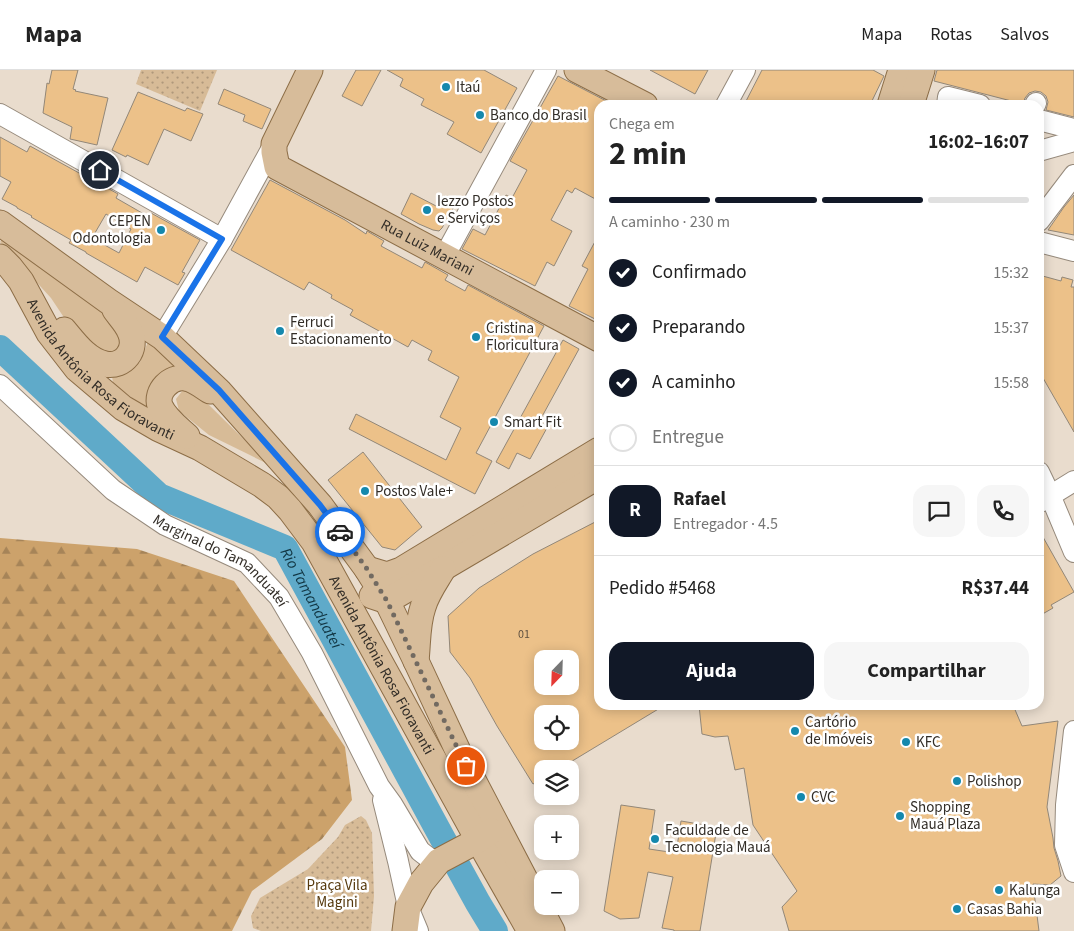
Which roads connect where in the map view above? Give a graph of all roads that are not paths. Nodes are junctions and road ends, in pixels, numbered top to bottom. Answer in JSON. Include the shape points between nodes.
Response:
{"nodes":[{"id":1,"x":310,"y":70,"type":"edge"},
{"id":2,"x":546,"y":70,"type":"edge"},
{"id":3,"x":577,"y":70,"type":"edge"},
{"id":4,"x":745,"y":70,"type":"edge"},
{"id":5,"x":901,"y":70,"type":"edge"},
{"id":6,"x":922,"y":70,"type":"edge"},
{"id":7,"x":635,"y":100,"type":"edge"},
{"id":8,"x":729,"y":100,"type":"edge"},
{"id":9,"x":892,"y":100,"type":"edge"},
{"id":10,"x":913,"y":100,"type":"edge"},
{"id":11,"x":1044,"y":113,"type":"edge"},
{"id":12,"x":0,"y":114,"type":"edge"},
{"id":13,"x":1074,"y":129,"type":"edge"},
{"id":14,"x":1074,"y":141,"type":"edge"},
{"id":15,"x":1044,"y":150,"type":"edge"},
{"id":16,"x":276,"y":156,"type":"junction"},
{"id":17,"x":1074,"y":174,"type":"edge"},
{"id":18,"x":1044,"y":212,"type":"edge"},
{"id":19,"x":0,"y":223,"type":"edge"},
{"id":20,"x":222,"y":239,"type":"junction"},
{"id":21,"x":1044,"y":243,"type":"edge"},
{"id":22,"x":1074,"y":250,"type":"edge"},
{"id":23,"x":0,"y":257,"type":"edge"},
{"id":24,"x":444,"y":257,"type":"junction"},
{"id":25,"x":21,"y":281,"type":"junction"},
{"id":26,"x":108,"y":300,"type":"junction"},
{"id":27,"x":594,"y":336,"type":"edge"},
{"id":28,"x":162,"y":337,"type":"junction"},
{"id":29,"x":0,"y":385,"type":"edge"},
{"id":30,"x":238,"y":412,"type":"junction"},
{"id":31,"x":200,"y":448,"type":"junction"},
{"id":32,"x":593,"y":462,"type":"edge"},
{"id":33,"x":1074,"y":481,"type":"edge"},
{"id":34,"x":1045,"y":499,"type":"edge"},
{"id":35,"x":314,"y":542,"type":"junction"},
{"id":36,"x":1074,"y":552,"type":"edge"},
{"id":37,"x":367,"y":569,"type":"junction"},
{"id":38,"x":443,"y":569,"type":"junction"},
{"id":39,"x":387,"y":601,"type":"junction"},
{"id":40,"x":416,"y":661,"type":"junction"},
{"id":41,"x":1074,"y":731,"type":"edge"},
{"id":42,"x":379,"y":786,"type":"junction"},
{"id":43,"x":480,"y":837,"type":"junction"},
{"id":44,"x":442,"y":860,"type":"junction"},
{"id":45,"x":1074,"y":872,"type":"edge"},
{"id":46,"x":406,"y":919,"type":"edge"},
{"id":47,"x":418,"y":931,"type":"edge"},
{"id":48,"x":530,"y":931,"type":"edge"},
{"id":49,"x":552,"y":931,"type":"edge"}],
"edges":[{"from":1,"to":16,"type":"main road"},
{"from":2,"to":24,"type":"street"},
{"from":3,"to":7,"type":"main road"},
{"from":4,"to":8,"type":"street"},
{"from":5,"to":9,"type":"main road"},
{"from":6,"to":10,"type":"main road"},
{"from":11,"to":13,"type":"street"},
{"from":12,"to":20,"type":"street"},
{"from":14,"to":15,"type":"street"},
{"from":16,"to":20,"type":"street","via":[[255,180]]},
{"from":16,"to":24,"type":"main road","name":"Rua Luiz Mariani"},
{"from":17,"to":18,"type":"street"},
{"from":19,"to":26,"type":"main road","name":"Avenida Antônia Rosa Fioravanti"},
{"from":20,"to":28,"type":"street"},
{"from":21,"to":22,"type":"street"},
{"from":23,"to":25,"type":"main road","name":"Avenida Antônia Rosa Fioravanti"},
{"from":24,"to":27,"type":"main road","name":"Rua Luiz Mariani"},
{"from":25,"to":26,"type":"main road","via":[[81,349],[98,361],[113,365],[126,359],[132,348],[132,339],[128,327]]},
{"from":25,"to":31,"type":"main road","name":"Avenida Antônia Rosa Fioravanti","via":[[49,333],[76,369],[123,408]]},
{"from":26,"to":28,"type":"main road","name":"Avenida Antônia Rosa Fioravanti"},
{"from":28,"to":30,"type":"main road","name":"Avenida Antônia Rosa Fioravanti"},
{"from":29,"to":42,"type":"street","name":"Marginal do Tamanduateí","via":[[113,490],[165,525],[247,562],[284,605]]},
{"from":30,"to":31,"type":"main road","via":[[187,378],[167,383],[161,391],[160,405],[172,423]]},
{"from":30,"to":37,"type":"main road","name":"Avenida Antônia Rosa Fioravanti","via":[[320,505]]},
{"from":31,"to":35,"type":"main road","name":"Avenida Antônia Rosa Fioravanti","via":[[278,497]]},
{"from":32,"to":37,"type":"main road","via":[[394,573],[387,575]]},
{"from":32,"to":38,"type":"main road","via":[[510,528]]},
{"from":33,"to":34,"type":"street"},
{"from":34,"to":36,"type":"street"},
{"from":35,"to":39,"type":"main road","via":[[366,593]]},
{"from":35,"to":43,"type":"main road","name":"Avenida Antônia Rosa Fioravanti"},
{"from":37,"to":39,"type":"main road","name":"Avenida Antônia Rosa Fioravanti"},
{"from":38,"to":39,"type":"main road"},
{"from":38,"to":40,"type":"main road","via":[[423,607]]},
{"from":39,"to":40,"type":"main road","name":"Avenida Antônia Rosa Fioravanti"},
{"from":40,"to":43,"type":"main road","name":"Avenida Antônia Rosa Fioravanti","via":[[458,751]]},
{"from":41,"to":45,"type":"street","via":[[1065,845]]},
{"from":42,"to":44,"type":"street","name":"Marginal do Tamanduateí","via":[[420,851],[429,858]]},
{"from":42,"to":46,"type":"street","name":"Marginal do Tamanduateí","via":[[398,861]]},
{"from":43,"to":44,"type":"main road"},
{"from":43,"to":48,"type":"main road","name":"Avenida Antônia Rosa Fioravanti"},
{"from":43,"to":49,"type":"main road","name":"Avenida Antônia Rosa Fioravanti"},
{"from":44,"to":46,"type":"main road","via":[[421,883]]},
{"from":46,"to":47,"type":"street","name":"Marginal do Tamanduateí"}]}
